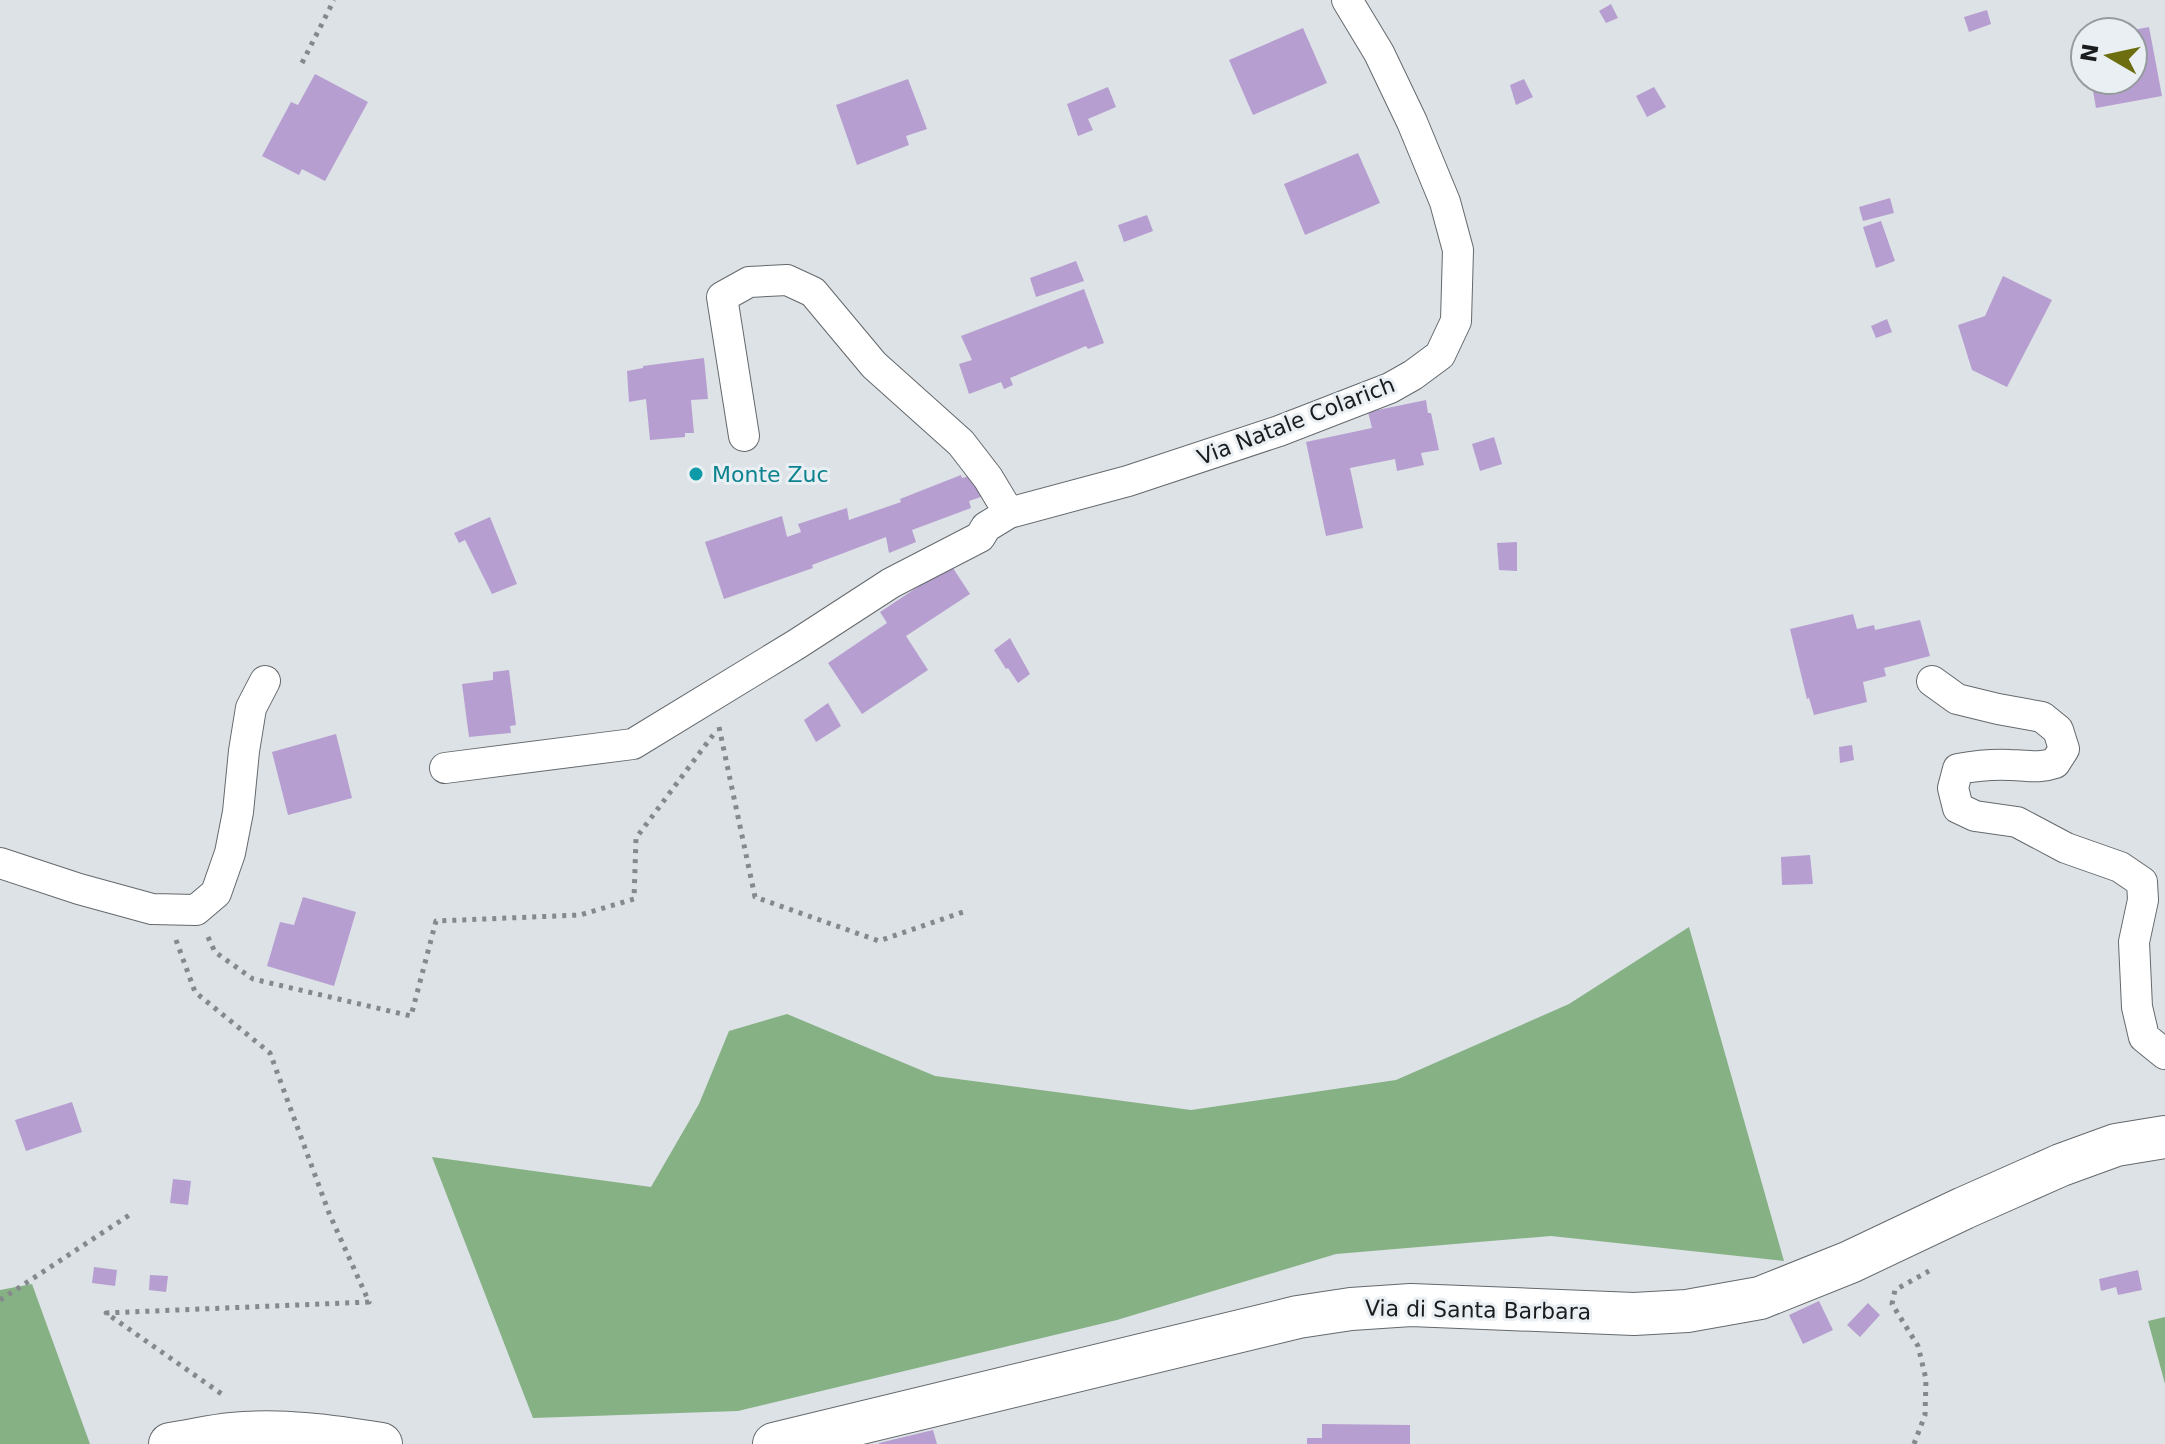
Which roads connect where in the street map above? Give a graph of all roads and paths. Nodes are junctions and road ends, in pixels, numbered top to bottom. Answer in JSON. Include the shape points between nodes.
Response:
{"nodes":[{"id":1,"x":334,"y":0,"type":"edge"},
{"id":2,"x":1347,"y":0,"type":"edge"},
{"id":3,"x":302,"y":63,"type":"dead end"},
{"id":4,"x":744,"y":436,"type":"dead end"},
{"id":5,"x":1009,"y":513,"type":"junction"},
{"id":6,"x":265,"y":681,"type":"dead end"},
{"id":7,"x":1932,"y":681,"type":"dead end"},
{"id":8,"x":715,"y":694,"type":"junction"},
{"id":9,"x":719,"y":728,"type":"junction"},
{"id":10,"x":445,"y":768,"type":"dead end"},
{"id":11,"x":0,"y":863,"type":"edge"},
{"id":12,"x":165,"y":909,"type":"junction"},
{"id":13,"x":196,"y":910,"type":"junction"},
{"id":14,"x":966,"y":911,"type":"dead end"},
{"id":15,"x":2165,"y":1054,"type":"edge"},
{"id":16,"x":2165,"y":1137,"type":"edge"},
{"id":17,"x":131,"y":1214,"type":"dead end"},
{"id":18,"x":1932,"y":1269,"type":"dead end"},
{"id":19,"x":0,"y":1300,"type":"edge"},
{"id":20,"x":230,"y":1399,"type":"dead end"},
{"id":21,"x":170,"y":1444,"type":"edge"},
{"id":22,"x":381,"y":1444,"type":"edge"},
{"id":23,"x":774,"y":1444,"type":"edge"},
{"id":24,"x":1914,"y":1444,"type":"edge"}],
"edges":[{"from":1,"to":3,"type":"path"},
{"from":2,"to":5,"type":"street","name":"Via Natale Colarich","via":[[1412,122],[1458,250],[1456,321],[1440,355],[1390,388],[1279,431]]},
{"from":4,"to":5,"type":"street","via":[[722,297],[749,282],[787,280],[813,292],[874,365],[961,443]]},
{"from":5,"to":8,"type":"street","name":"Via Natale Colarich","via":[[980,537],[891,583]]},
{"from":6,"to":13,"type":"street","via":[[251,708],[230,853],[216,893]]},
{"from":7,"to":15,"type":"street","via":[[1957,699],[2042,717],[2058,730],[2064,749],[2055,763],[2040,768],[1958,769],[1953,788],[1958,808],[2017,822],[2066,848],[2120,867],[2142,882],[2134,942],[2137,1007],[2144,1037]]},
{"from":8,"to":9,"type":"path"},
{"from":8,"to":10,"type":"street","name":"Via Natale Colarich","via":[[633,744]]},
{"from":9,"to":13,"type":"path","via":[[636,838],[634,899],[580,915],[436,921],[411,1016],[253,979],[215,952]]},
{"from":9,"to":14,"type":"path","via":[[755,897],[879,941]]},
{"from":11,"to":12,"type":"street"},
{"from":12,"to":13,"type":"street"},
{"from":12,"to":20,"type":"path","via":[[195,992],[270,1053],[329,1213],[369,1302],[106,1313]]},
{"from":16,"to":23,"type":"street","name":"Via di Santa Barbara","via":[[2116,1145],[2061,1165],[1760,1298],[1634,1314],[1411,1305],[1351,1309],[1298,1317]]},
{"from":17,"to":19,"type":"path"},
{"from":18,"to":24,"type":"path","via":[[1895,1290],[1892,1304],[1918,1346],[1926,1379],[1925,1415]]},
{"from":21,"to":22,"type":"street","via":[[233,1434],[340,1437]]}]}
